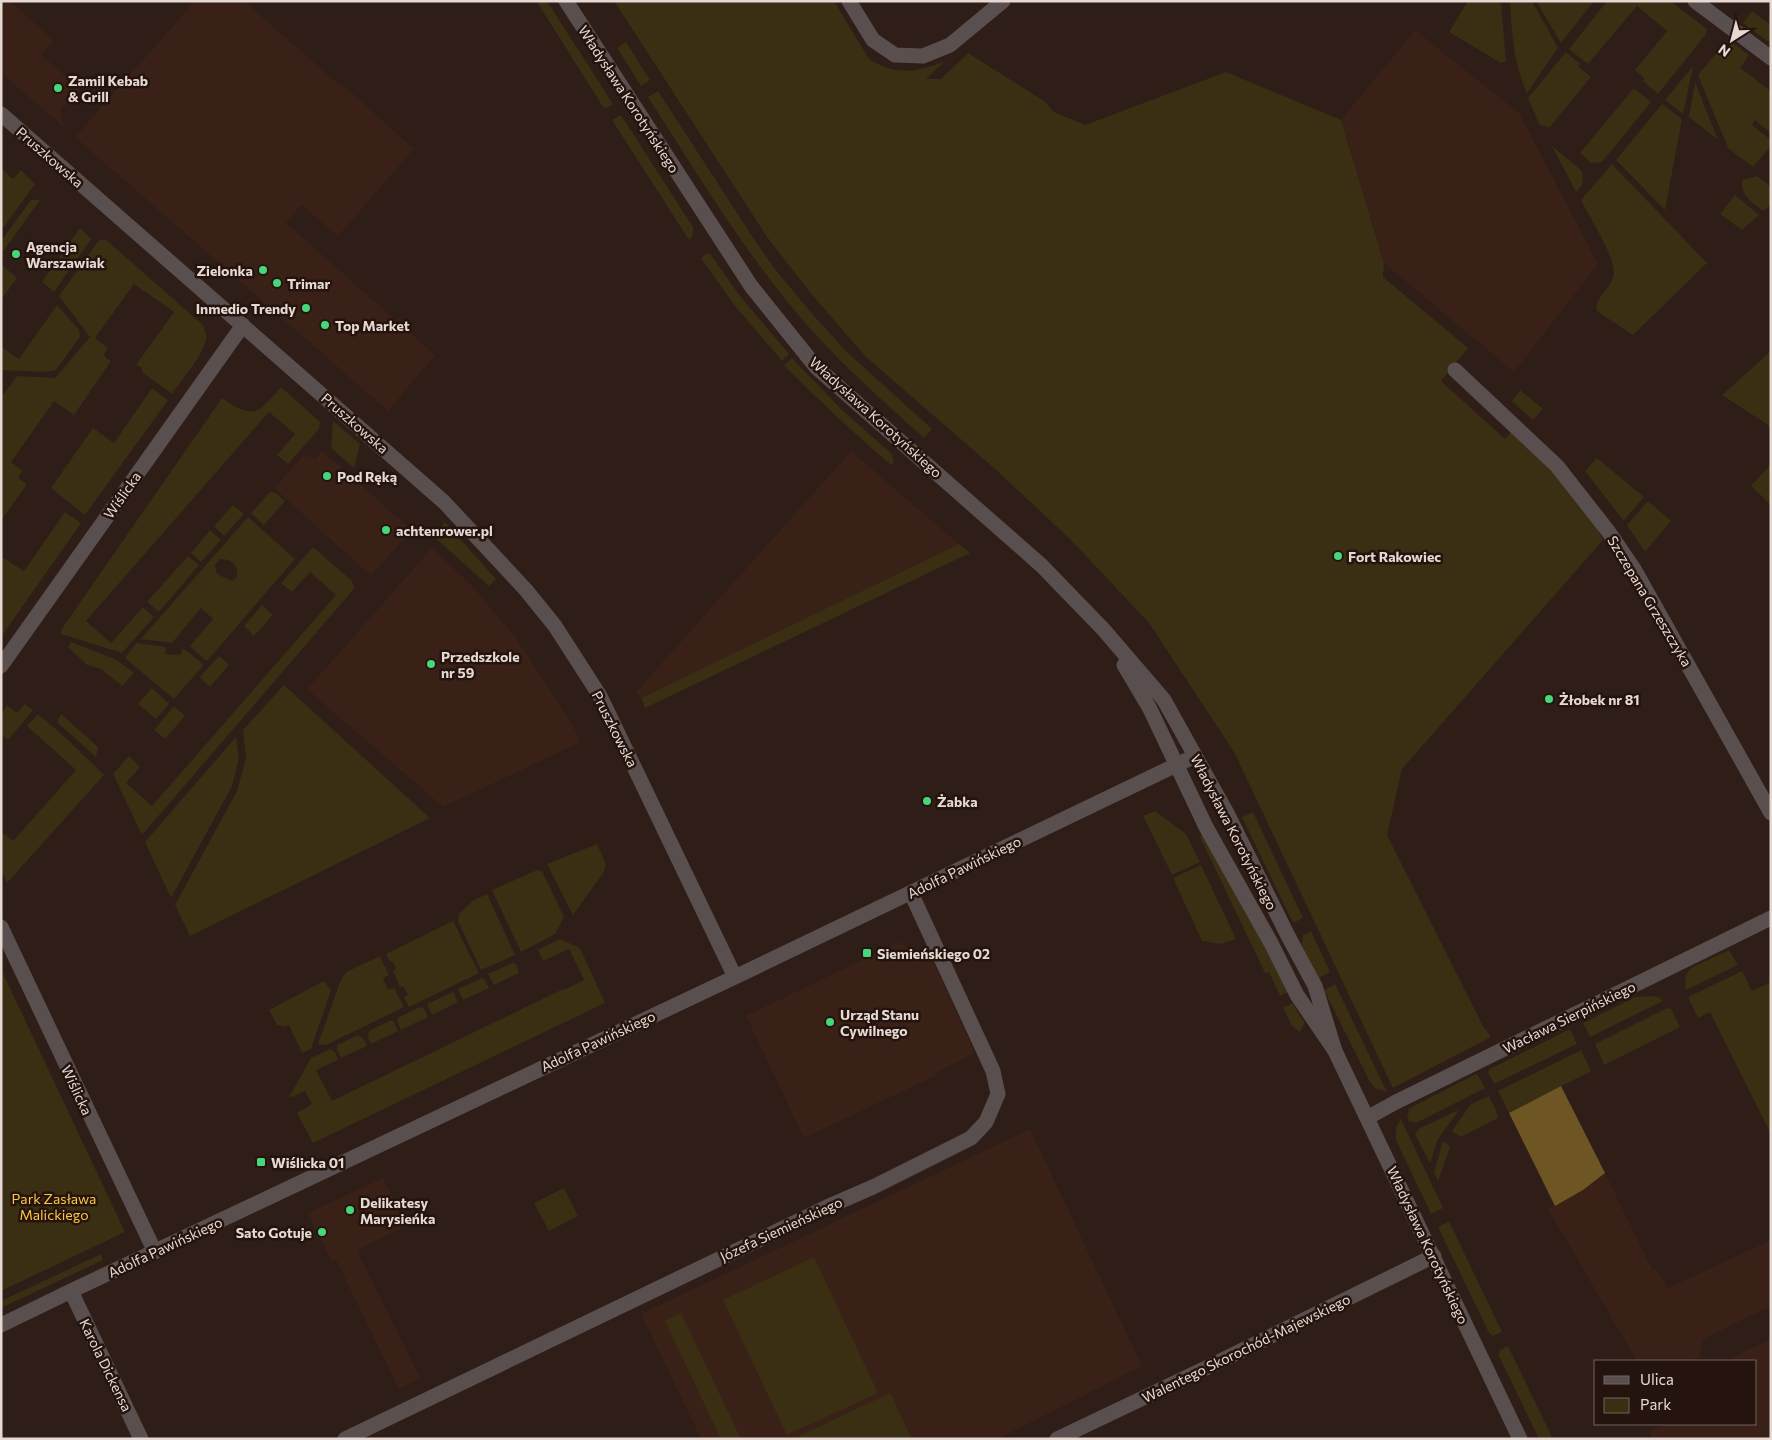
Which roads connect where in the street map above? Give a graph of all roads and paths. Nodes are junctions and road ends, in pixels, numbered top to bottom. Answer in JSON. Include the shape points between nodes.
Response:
{"nodes":[{"id":1,"x":566,"y":1,"type":"edge"},
{"id":2,"x":849,"y":1,"type":"edge"},
{"id":3,"x":1002,"y":1,"type":"edge"},
{"id":4,"x":1695,"y":1,"type":"edge"},
{"id":5,"x":1771,"y":58,"type":"edge"},
{"id":6,"x":1,"y":114,"type":"edge"},
{"id":7,"x":243,"y":325,"type":"junction"},
{"id":8,"x":1455,"y":370,"type":"dead end"},
{"id":9,"x":1103,"y":629,"type":"junction"},
{"id":10,"x":1,"y":666,"type":"edge"},
{"id":11,"x":1195,"y":756,"type":"junction"},
{"id":12,"x":1177,"y":765,"type":"junction"},
{"id":13,"x":1771,"y":813,"type":"edge"},
{"id":14,"x":911,"y":893,"type":"junction"},
{"id":15,"x":1771,"y":918,"type":"edge"},
{"id":16,"x":1,"y":927,"type":"edge"},
{"id":17,"x":735,"y":977,"type":"junction"},
{"id":18,"x":1335,"y":1051,"type":"junction"},
{"id":19,"x":1367,"y":1118,"type":"junction"},
{"id":20,"x":154,"y":1252,"type":"junction"},
{"id":21,"x":1434,"y":1256,"type":"junction"},
{"id":22,"x":71,"y":1291,"type":"junction"},
{"id":23,"x":1,"y":1325,"type":"edge"},
{"id":24,"x":141,"y":1439,"type":"edge"},
{"id":25,"x":345,"y":1439,"type":"edge"},
{"id":26,"x":1057,"y":1439,"type":"edge"},
{"id":27,"x":1520,"y":1439,"type":"edge"}],
"edges":[{"from":1,"to":9,"type":"street","name":"Władysława Korotyńskiego","via":[[751,286],[816,367],[1042,566]]},
{"from":2,"to":3,"type":"street","via":[[873,40],[895,55],[922,56],[950,45]]},
{"from":4,"to":5,"type":"street"},
{"from":6,"to":7,"type":"street","name":"Pruszkowska"},
{"from":7,"to":10,"type":"street","name":"Wiślicka"},
{"from":7,"to":17,"type":"street","name":"Pruszkowska","via":[[444,502],[555,626],[600,696]]},
{"from":8,"to":13,"type":"street","name":"Szczepana Grzeszczyka","via":[[1557,466],[1608,530],[1634,569]]},
{"from":9,"to":11,"type":"street","name":"Władysława Korotyńskiego","via":[[1164,700]]},
{"from":9,"to":12,"type":"street","name":"Władysława Korotyńskiego","via":[[1150,709]]},
{"from":11,"to":12,"type":"street","name":"Adolfa Pawińskiego"},
{"from":11,"to":18,"type":"street","name":"Władysława Korotyńskiego","via":[[1315,986]]},
{"from":12,"to":14,"type":"street","name":"Adolfa Pawińskiego"},
{"from":12,"to":18,"type":"street","name":"Władysława Korotyńskiego","via":[[1206,827],[1297,995]]},
{"from":14,"to":17,"type":"street","name":"Adolfa Pawińskiego"},
{"from":14,"to":25,"type":"street","name":"Józefa Siemieńskiego","via":[[993,1071],[998,1094],[986,1122],[971,1138]]},
{"from":15,"to":19,"type":"street","name":"Wacława Sierpińskiego"},
{"from":16,"to":20,"type":"street","name":"Wiślicka"},
{"from":17,"to":20,"type":"street","name":"Adolfa Pawińskiego"},
{"from":18,"to":19,"type":"street","name":"Władysława Korotyńskiego"},
{"from":19,"to":21,"type":"street","name":"Władysława Korotyńskiego"},
{"from":20,"to":22,"type":"street","name":"Adolfa Pawińskiego"},
{"from":21,"to":26,"type":"street","name":"Walentego Skorochód-Majewskiego"},
{"from":21,"to":27,"type":"street","name":"Władysława Korotyńskiego"},
{"from":22,"to":23,"type":"street","name":"Adolfa Pawińskiego"},
{"from":22,"to":24,"type":"street","name":"Karola Dickensa"}]}
